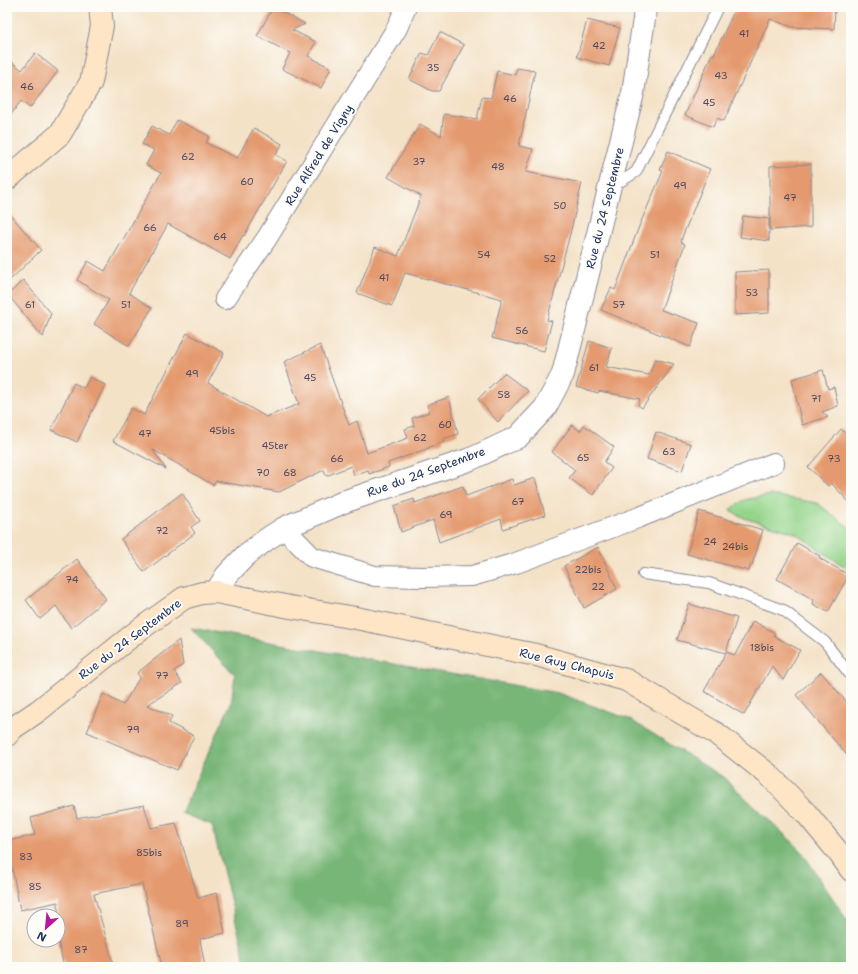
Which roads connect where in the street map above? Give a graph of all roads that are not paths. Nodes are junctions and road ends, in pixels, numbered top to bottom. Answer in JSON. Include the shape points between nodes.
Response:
{"nodes":[{"id":1,"x":100,"y":7,"type":"edge"},
{"id":2,"x":406,"y":7,"type":"edge"},
{"id":3,"x":645,"y":7,"type":"edge"},
{"id":4,"x":718,"y":7,"type":"edge"},
{"id":5,"x":7,"y":179,"type":"edge"},
{"id":6,"x":610,"y":188,"type":"junction"},
{"id":7,"x":225,"y":300,"type":"dead end"},
{"id":8,"x":774,"y":463,"type":"dead end"},
{"id":9,"x":284,"y":528,"type":"junction"},
{"id":10,"x":643,"y":574,"type":"dead end"},
{"id":11,"x":216,"y":592,"type":"junction"},
{"id":12,"x":851,"y":676,"type":"edge"},
{"id":13,"x":7,"y":735,"type":"edge"},
{"id":14,"x":851,"y":870,"type":"edge"}],
"edges":[{"from":1,"to":5,"type":"main road","via":[[102,26],[91,82],[60,134]]},
{"from":2,"to":7,"type":"street","name":"Rue Alfred de Vigny","via":[[397,28],[275,225]]},
{"from":3,"to":6,"type":"street","name":"Rue du 24 Septembre","via":[[633,93]]},
{"from":4,"to":6,"type":"lane","via":[[636,172]]},
{"from":6,"to":9,"type":"street","name":"Rue du 24 Septembre","via":[[563,374],[545,408],[518,437],[471,458],[346,501]]},
{"from":8,"to":9,"type":"street","via":[[640,517],[516,563],[472,576],[375,576],[312,556]]},
{"from":9,"to":11,"type":"street","name":"Rue du 24 Septembre","via":[[246,555],[226,576]]},
{"from":10,"to":12,"type":"lane","via":[[709,583],[783,610],[825,642]]},
{"from":11,"to":13,"type":"main road","name":"Rue du 24 Septembre","via":[[184,598]]},
{"from":11,"to":14,"type":"main road","name":"Rue Guy Chapuis","via":[[529,654],[626,680],[717,734],[769,775],[806,813]]}]}
